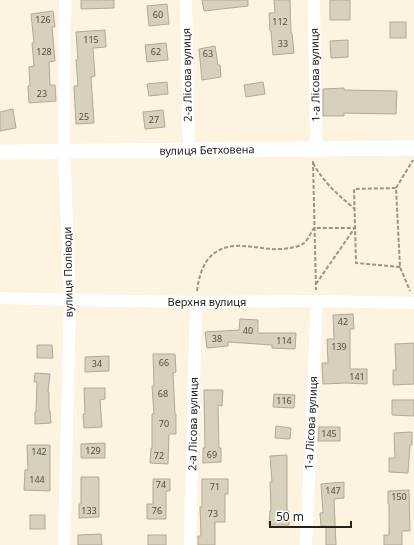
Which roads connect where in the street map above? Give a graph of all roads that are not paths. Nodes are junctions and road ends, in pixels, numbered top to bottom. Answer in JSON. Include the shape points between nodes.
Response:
{"nodes":[{"id":1,"x":65,"y":0,"type":"edge"},
{"id":2,"x":186,"y":0,"type":"edge"},
{"id":3,"x":314,"y":0,"type":"edge"},
{"id":4,"x":414,"y":148,"type":"edge"},
{"id":5,"x":189,"y":150,"type":"junction"},
{"id":6,"x":0,"y":152,"type":"edge"},
{"id":7,"x":64,"y":152,"type":"junction"},
{"id":8,"x":314,"y":156,"type":"junction"},
{"id":9,"x":0,"y":298,"type":"edge"},
{"id":10,"x":413,"y":299,"type":"edge"},
{"id":11,"x":70,"y":300,"type":"junction"},
{"id":12,"x":316,"y":301,"type":"junction"},
{"id":13,"x":196,"y":302,"type":"junction"},
{"id":14,"x":64,"y":545,"type":"edge"},
{"id":15,"x":190,"y":545,"type":"edge"},
{"id":16,"x":306,"y":545,"type":"edge"}],
"edges":[{"from":1,"to":7,"type":"street","name":"вулиця Поліводи"},
{"from":2,"to":5,"type":"street","name":"2-а Лісова вулиця"},
{"from":3,"to":8,"type":"street","name":"1-а Лісова вулиця"},
{"from":4,"to":8,"type":"street","name":"вулиця Бетховена"},
{"from":5,"to":7,"type":"street","name":"вулиця Бетховена"},
{"from":5,"to":8,"type":"street","name":"вулиця Бетховена"},
{"from":6,"to":7,"type":"street","name":"вулиця Бетховена"},
{"from":7,"to":11,"type":"street","name":"вулиця Поліводи"},
{"from":9,"to":11,"type":"street","name":"Верхня вулиця"},
{"from":10,"to":12,"type":"street","name":"Верхня вулиця"},
{"from":11,"to":13,"type":"street","name":"Верхня вулиця"},
{"from":11,"to":14,"type":"street","name":"вулиця Поліводи"},
{"from":12,"to":13,"type":"street","name":"Верхня вулиця"},
{"from":12,"to":16,"type":"street","name":"1-а Лісова вулиця"},
{"from":13,"to":15,"type":"street","name":"2-а Лісова вулиця"}]}
